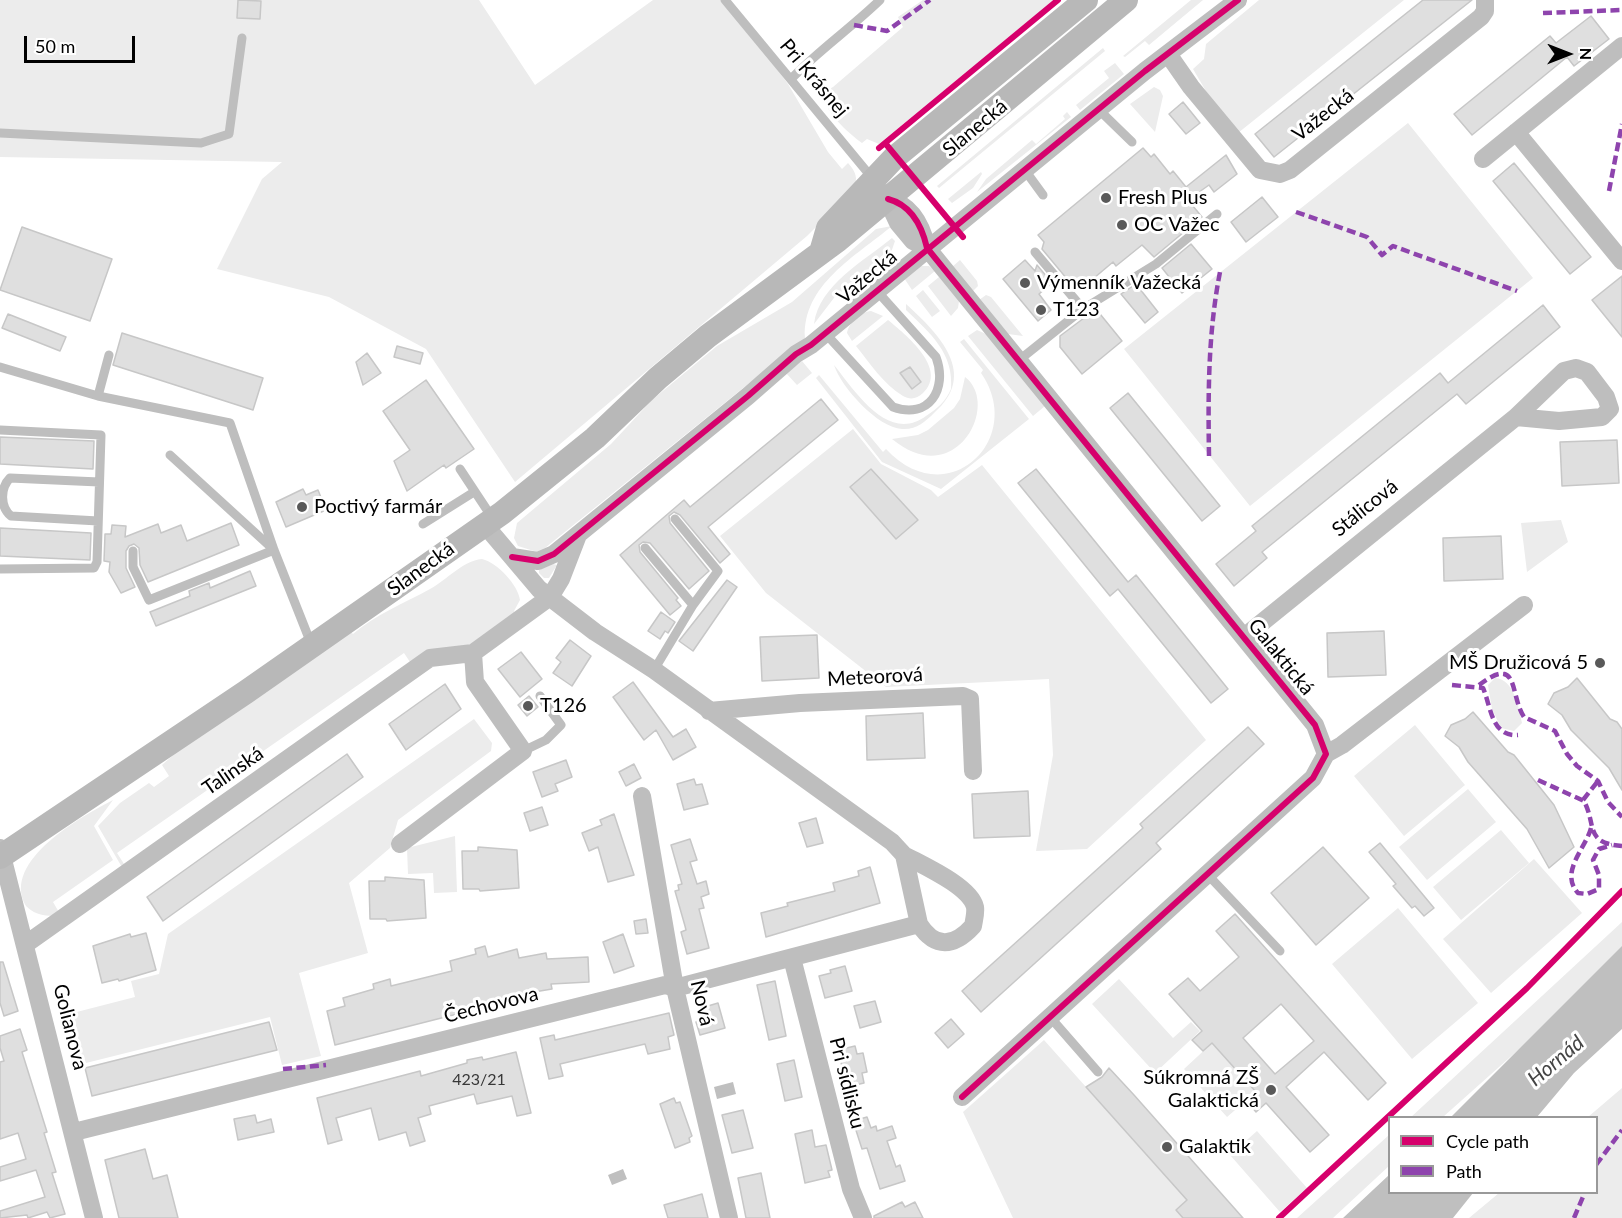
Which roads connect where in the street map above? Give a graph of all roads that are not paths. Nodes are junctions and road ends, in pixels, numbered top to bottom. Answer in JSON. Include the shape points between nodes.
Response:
{"nodes":[{"id":1,"x":725,"y":0,"type":"edge"},
{"id":2,"x":880,"y":0,"type":"edge"},
{"id":3,"x":1086,"y":0,"type":"edge"},
{"id":4,"x":1126,"y":0,"type":"edge"},
{"id":5,"x":1238,"y":0,"type":"edge"},
{"id":6,"x":1485,"y":0,"type":"edge"},
{"id":7,"x":242,"y":39,"type":"dead end"},
{"id":8,"x":1622,"y":46,"type":"edge"},
{"id":9,"x":1168,"y":54,"type":"junction"},
{"id":10,"x":791,"y":79,"type":"junction"},
{"id":11,"x":1098,"y":109,"type":"junction"},
{"id":12,"x":1516,"y":132,"type":"junction"},
{"id":13,"x":0,"y":133,"type":"edge"},
{"id":14,"x":1132,"y":142,"type":"dead end"},
{"id":15,"x":1483,"y":159,"type":"dead end"},
{"id":16,"x":1024,"y":169,"type":"junction"},
{"id":17,"x":874,"y":179,"type":"junction"},
{"id":18,"x":1043,"y":195,"type":"dead end"},
{"id":19,"x":888,"y":199,"type":"junction"},
{"id":20,"x":1216,"y":214,"type":"dead end"},
{"id":21,"x":927,"y":248,"type":"junction"},
{"id":22,"x":821,"y":252,"type":"junction"},
{"id":23,"x":1035,"y":252,"type":"dead end"},
{"id":24,"x":1622,"y":261,"type":"edge"},
{"id":25,"x":876,"y":290,"type":"junction"},
{"id":26,"x":1083,"y":309,"type":"junction"},
{"id":27,"x":825,"y":333,"type":"junction"},
{"id":28,"x":109,"y":355,"type":"dead end"},
{"id":29,"x":1018,"y":361,"type":"junction"},
{"id":30,"x":0,"y":367,"type":"edge"},
{"id":31,"x":98,"y":396,"type":"junction"},
{"id":32,"x":1516,"y":417,"type":"junction"},
{"id":33,"x":0,"y":430,"type":"edge"},
{"id":34,"x":170,"y":455,"type":"dead end"},
{"id":35,"x":460,"y":469,"type":"dead end"},
{"id":36,"x":99,"y":482,"type":"junction"},
{"id":37,"x":1,"y":492,"type":"edge"},
{"id":38,"x":474,"y":492,"type":"junction"},
{"id":39,"x":675,"y":519,"type":"dead end"},
{"id":40,"x":98,"y":521,"type":"junction"},
{"id":41,"x":489,"y":522,"type":"junction"},
{"id":42,"x":423,"y":524,"type":"dead end"},
{"id":43,"x":580,"y":531,"type":"junction"},
{"id":44,"x":645,"y":548,"type":"dead end"},
{"id":45,"x":274,"y":550,"type":"junction"},
{"id":46,"x":133,"y":551,"type":"dead end"},
{"id":47,"x":512,"y":557,"type":"junction"},
{"id":48,"x":0,"y":569,"type":"edge"},
{"id":49,"x":550,"y":597,"type":"junction"},
{"id":50,"x":693,"y":605,"type":"junction"},
{"id":51,"x":1524,"y":605,"type":"dead end"},
{"id":52,"x":1244,"y":637,"type":"junction"},
{"id":53,"x":312,"y":646,"type":"junction"},
{"id":54,"x":473,"y":653,"type":"junction"},
{"id":55,"x":654,"y":670,"type":"junction"},
{"id":56,"x":540,"y":696,"type":"dead end"},
{"id":57,"x":709,"y":711,"type":"junction"},
{"id":58,"x":523,"y":751,"type":"junction"},
{"id":59,"x":1326,"y":754,"type":"junction"},
{"id":60,"x":974,"y":771,"type":"dead end"},
{"id":61,"x":642,"y":796,"type":"dead end"},
{"id":62,"x":400,"y":844,"type":"dead end"},
{"id":63,"x":1,"y":854,"type":"edge"},
{"id":64,"x":904,"y":855,"type":"junction"},
{"id":65,"x":1207,"y":874,"type":"junction"},
{"id":66,"x":919,"y":924,"type":"junction"},
{"id":67,"x":26,"y":944,"type":"junction"},
{"id":68,"x":1280,"y":951,"type":"dead end"},
{"id":69,"x":792,"y":958,"type":"junction"},
{"id":70,"x":675,"y":988,"type":"junction"},
{"id":71,"x":1050,"y":1017,"type":"junction"},
{"id":72,"x":1098,"y":1072,"type":"dead end"},
{"id":73,"x":962,"y":1097,"type":"dead end"},
{"id":74,"x":74,"y":1132,"type":"junction"},
{"id":75,"x":94,"y":1218,"type":"edge"},
{"id":76,"x":729,"y":1218,"type":"edge"},
{"id":77,"x":863,"y":1218,"type":"edge"}],
"edges":[{"from":1,"to":10,"type":"lane","name":"Pri Krásnej"},
{"from":2,"to":10,"type":"lane"},
{"from":3,"to":17,"type":"main road","name":"Slanecká","via":[[894,158]]},
{"from":4,"to":19,"type":"main road","name":"Slanecká"},
{"from":5,"to":9,"type":"street","name":"Važecká"},
{"from":6,"to":9,"type":"street","name":"Važecká","via":[[1481,17],[1290,170],[1280,174],[1260,170]]},
{"from":7,"to":13,"type":"lane","via":[[229,134],[201,143]]},
{"from":8,"to":12,"type":"street"},
{"from":9,"to":11,"type":"street","name":"Važecká"},
{"from":10,"to":17,"type":"lane","name":"Pri Krásnej"},
{"from":11,"to":14,"type":"lane"},
{"from":11,"to":16,"type":"street","name":"Važecká"},
{"from":12,"to":15,"type":"street"},
{"from":12,"to":24,"type":"street"},
{"from":16,"to":18,"type":"lane"},
{"from":16,"to":21,"type":"street","name":"Važecká"},
{"from":17,"to":19,"type":"street","name":"Galaktická"},
{"from":17,"to":22,"type":"main road","name":"Slanecká","via":[[828,228]]},
{"from":19,"to":21,"type":"street","name":"Galaktická","via":[[904,206],[917,221]]},
{"from":19,"to":22,"type":"main road","name":"Slanecká"},
{"from":20,"to":26,"type":"lane","via":[[1155,264]]},
{"from":21,"to":25,"type":"street","name":"Važecká"},
{"from":21,"to":29,"type":"street","name":"Galaktická"},
{"from":22,"to":41,"type":"main road","name":"Slanecká","via":[[708,336],[595,438]]},
{"from":23,"to":26,"type":"lane"},
{"from":25,"to":27,"type":"street","name":"Važecká"},
{"from":25,"to":27,"type":"lane","via":[[936,357],[941,384],[925,405],[908,411],[893,407]]},
{"from":26,"to":29,"type":"lane"},
{"from":27,"to":43,"type":"street","name":"Važecká"},
{"from":28,"to":31,"type":"lane"},
{"from":29,"to":52,"type":"street","name":"Galaktická"},
{"from":30,"to":31,"type":"lane"},
{"from":31,"to":45,"type":"lane","via":[[230,423]]},
{"from":32,"to":32,"type":"street","name":"Stálicová","via":[[1559,421],[1602,417],[1610,409],[1587,372],[1576,368],[1564,371]]},
{"from":32,"to":52,"type":"street","name":"Stálicová"},
{"from":33,"to":36,"type":"lane","via":[[101,435]]},
{"from":34,"to":45,"type":"lane"},
{"from":35,"to":38,"type":"lane"},
{"from":36,"to":37,"type":"lane","via":[[17,478],[4,483]]},
{"from":36,"to":40,"type":"lane"},
{"from":37,"to":40,"type":"lane","via":[[2,504],[11,516]]},
{"from":38,"to":41,"type":"lane"},
{"from":38,"to":42,"type":"lane"},
{"from":39,"to":50,"type":"lane","via":[[718,571]]},
{"from":40,"to":48,"type":"lane","via":[[94,568]]},
{"from":41,"to":47,"type":"street"},
{"from":41,"to":53,"type":"main road","name":"Slanecká"},
{"from":43,"to":47,"type":"street","name":"Važecká","via":[[547,558],[528,562]]},
{"from":43,"to":49,"type":"street","name":"Važecká"},
{"from":44,"to":50,"type":"lane"},
{"from":45,"to":46,"type":"lane","via":[[149,600],[133,567]]},
{"from":45,"to":53,"type":"lane"},
{"from":47,"to":49,"type":"street"},
{"from":49,"to":54,"type":"street","name":"Talinská"},
{"from":49,"to":55,"type":"street"},
{"from":50,"to":55,"type":"lane"},
{"from":51,"to":59,"type":"street"},
{"from":52,"to":59,"type":"street","name":"Galaktická","via":[[1315,724]]},
{"from":53,"to":63,"type":"main road","name":"Slanecká","via":[[118,780]]},
{"from":54,"to":58,"type":"street","via":[[475,682]]},
{"from":54,"to":67,"type":"street","name":"Talinská","via":[[430,658]]},
{"from":55,"to":57,"type":"street"},
{"from":56,"to":58,"type":"lane","via":[[561,725],[546,740]]},
{"from":57,"to":60,"type":"street","name":"Meteorová","via":[[963,696],[970,699]]},
{"from":57,"to":64,"type":"street","via":[[854,813]]},
{"from":58,"to":62,"type":"street"},
{"from":59,"to":65,"type":"street","via":[[1313,778]]},
{"from":61,"to":70,"type":"street","name":"Nová"},
{"from":63,"to":67,"type":"street","name":"Golianova"},
{"from":64,"to":66,"type":"street"},
{"from":64,"to":66,"type":"street","via":[[961,889],[975,907],[973,926],[957,941],[935,940]]},
{"from":65,"to":68,"type":"lane"},
{"from":65,"to":71,"type":"street"},
{"from":66,"to":69,"type":"street","name":"Čechovova"},
{"from":67,"to":74,"type":"street","name":"Golianova"},
{"from":69,"to":70,"type":"street","name":"Čechovova"},
{"from":69,"to":77,"type":"street","name":"Pri sídlisku","via":[[851,1189]]},
{"from":70,"to":74,"type":"street","name":"Čechovova","via":[[665,985]]},
{"from":70,"to":76,"type":"street","name":"Nová"},
{"from":71,"to":72,"type":"lane"},
{"from":71,"to":73,"type":"street"},
{"from":74,"to":75,"type":"street","name":"Golianova"}]}
